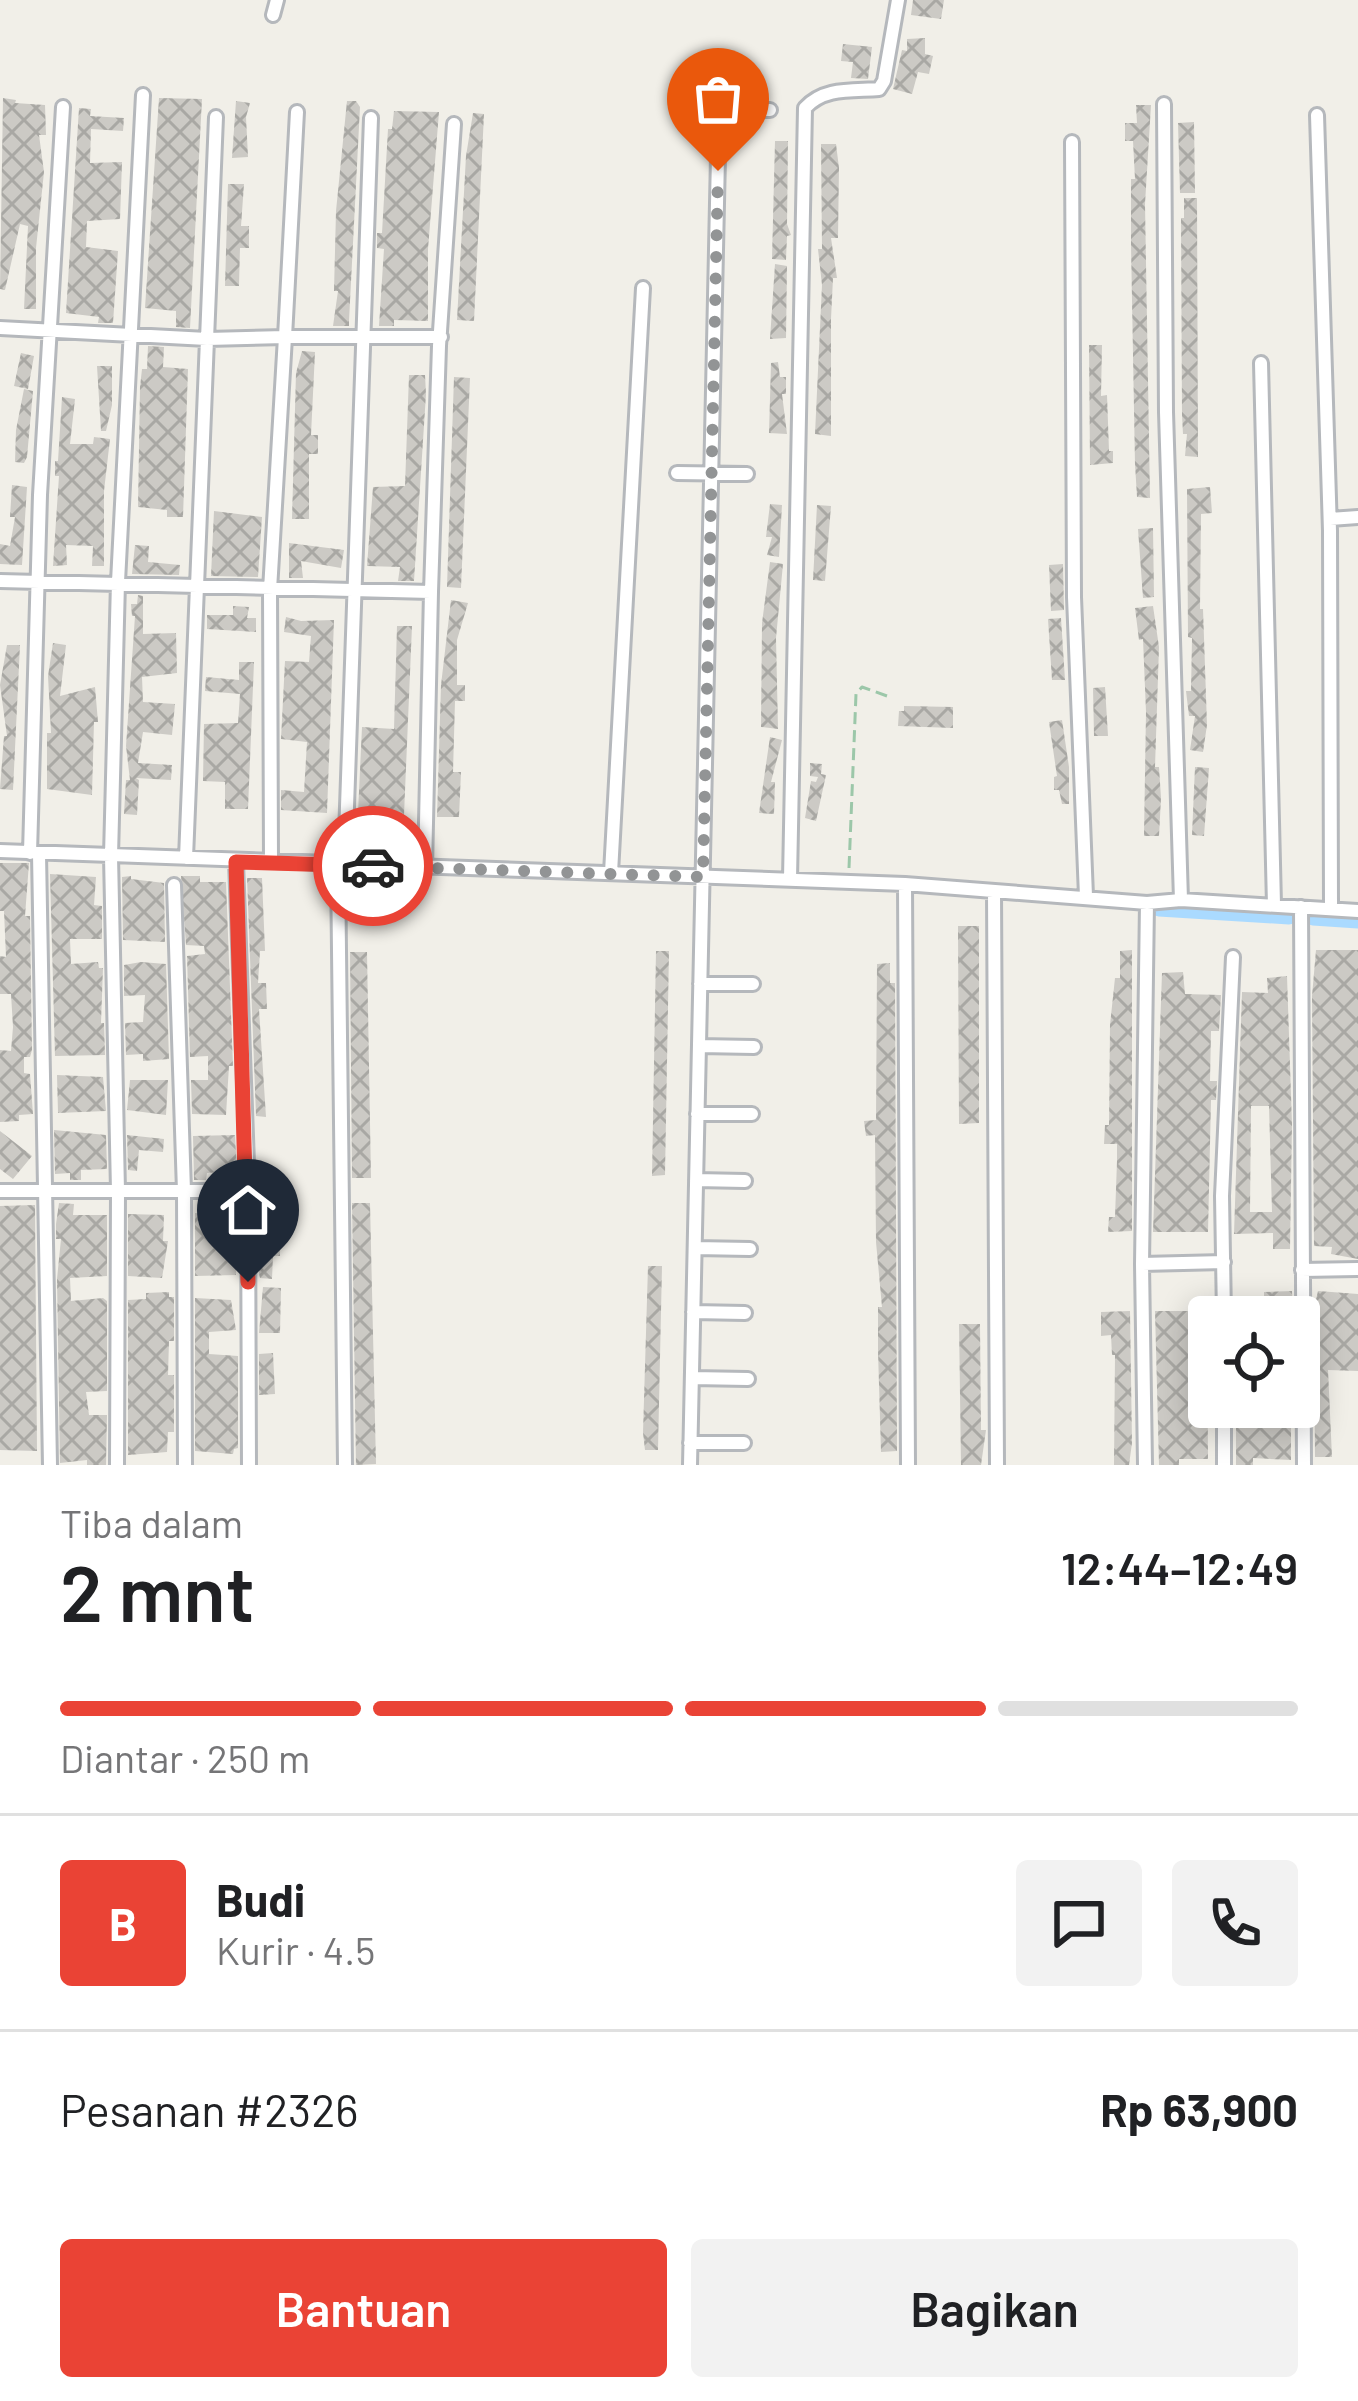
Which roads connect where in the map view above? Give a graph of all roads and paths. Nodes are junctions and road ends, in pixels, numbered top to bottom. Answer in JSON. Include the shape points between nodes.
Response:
{"nodes":[{"id":1,"x":898,"y":0,"type":"edge"},
{"id":2,"x":143,"y":95,"type":"dead end"},
{"id":3,"x":1164,"y":104,"type":"dead end"},
{"id":4,"x":63,"y":107,"type":"dead end"},
{"id":5,"x":770,"y":110,"type":"dead end"},
{"id":6,"x":297,"y":112,"type":"dead end"},
{"id":7,"x":1317,"y":115,"type":"dead end"},
{"id":8,"x":216,"y":117,"type":"dead end"},
{"id":9,"x":371,"y":118,"type":"dead end"},
{"id":10,"x":454,"y":124,"type":"dead end"},
{"id":11,"x":1072,"y":142,"type":"dead end"},
{"id":12,"x":644,"y":288,"type":"dead end"},
{"id":13,"x":0,"y":328,"type":"edge"},
{"id":14,"x":51,"y":330,"type":"junction"},
{"id":15,"x":129,"y":335,"type":"junction"},
{"id":16,"x":364,"y":335,"type":"junction"},
{"id":17,"x":285,"y":337,"type":"junction"},
{"id":18,"x":440,"y":338,"type":"junction"},
{"id":19,"x":207,"y":339,"type":"junction"},
{"id":20,"x":1261,"y":363,"type":"dead end"},
{"id":21,"x":677,"y":473,"type":"dead end"},
{"id":22,"x":747,"y":474,"type":"dead end"},
{"id":23,"x":712,"y":476,"type":"junction"},
{"id":24,"x":1358,"y":517,"type":"edge"},
{"id":25,"x":1330,"y":519,"type":"junction"},
{"id":26,"x":0,"y":581,"type":"edge"},
{"id":27,"x":38,"y":582,"type":"junction"},
{"id":28,"x":118,"y":582,"type":"junction"},
{"id":29,"x":194,"y":586,"type":"junction"},
{"id":30,"x":270,"y":590,"type":"junction"},
{"id":31,"x":355,"y":592,"type":"junction"},
{"id":32,"x":431,"y":592,"type":"junction"},
{"id":33,"x":886,"y":696,"type":"dead end"},
{"id":34,"x":0,"y":851,"type":"edge"},
{"id":35,"x":34,"y":853,"type":"junction"},
{"id":36,"x":111,"y":856,"type":"junction"},
{"id":37,"x":186,"y":858,"type":"junction"},
{"id":38,"x":271,"y":861,"type":"junction"},
{"id":39,"x":236,"y":862,"type":"junction"},
{"id":40,"x":341,"y":865,"type":"junction"},
{"id":41,"x":424,"y":868,"type":"junction"},
{"id":42,"x":611,"y":873,"type":"junction"},
{"id":43,"x":703,"y":877,"type":"junction"},
{"id":44,"x":790,"y":879,"type":"junction"},
{"id":45,"x":849,"y":882,"type":"junction"},
{"id":46,"x":905,"y":884,"type":"junction"},
{"id":47,"x":174,"y":885,"type":"dead end"},
{"id":48,"x":994,"y":891,"type":"junction"},
{"id":49,"x":1086,"y":896,"type":"junction"},
{"id":50,"x":1180,"y":900,"type":"junction"},
{"id":51,"x":1147,"y":903,"type":"junction"},
{"id":52,"x":1274,"y":905,"type":"junction"},
{"id":53,"x":1301,"y":907,"type":"junction"},
{"id":54,"x":1331,"y":909,"type":"junction"},
{"id":55,"x":1358,"y":911,"type":"edge"},
{"id":56,"x":1233,"y":957,"type":"dead end"},
{"id":57,"x":700,"y":984,"type":"junction"},
{"id":58,"x":753,"y":984,"type":"dead end"},
{"id":59,"x":699,"y":1046,"type":"junction"},
{"id":60,"x":754,"y":1047,"type":"dead end"},
{"id":61,"x":698,"y":1114,"type":"junction"},
{"id":62,"x":752,"y":1114,"type":"dead end"},
{"id":63,"x":696,"y":1180,"type":"junction"},
{"id":64,"x":745,"y":1181,"type":"dead end"},
{"id":65,"x":0,"y":1191,"type":"edge"},
{"id":66,"x":44,"y":1191,"type":"junction"},
{"id":67,"x":118,"y":1191,"type":"junction"},
{"id":68,"x":184,"y":1191,"type":"junction"},
{"id":69,"x":248,"y":1191,"type":"junction"},
{"id":70,"x":694,"y":1248,"type":"junction"},
{"id":71,"x":750,"y":1249,"type":"dead end"},
{"id":72,"x":1224,"y":1262,"type":"junction"},
{"id":73,"x":1142,"y":1264,"type":"junction"},
{"id":74,"x":1358,"y":1269,"type":"edge"},
{"id":75,"x":1302,"y":1270,"type":"junction"},
{"id":76,"x":1224,"y":1296,"type":"edge"},
{"id":77,"x":693,"y":1312,"type":"junction"},
{"id":78,"x":745,"y":1313,"type":"dead end"},
{"id":79,"x":692,"y":1378,"type":"junction"},
{"id":80,"x":748,"y":1379,"type":"dead end"},
{"id":81,"x":1224,"y":1428,"type":"edge"},
{"id":82,"x":690,"y":1443,"type":"junction"},
{"id":83,"x":744,"y":1444,"type":"dead end"},
{"id":84,"x":50,"y":1465,"type":"edge"},
{"id":85,"x":117,"y":1465,"type":"edge"},
{"id":86,"x":185,"y":1465,"type":"edge"},
{"id":87,"x":249,"y":1465,"type":"edge"},
{"id":88,"x":345,"y":1465,"type":"edge"},
{"id":89,"x":690,"y":1465,"type":"edge"},
{"id":90,"x":908,"y":1465,"type":"edge"},
{"id":91,"x":997,"y":1465,"type":"edge"},
{"id":92,"x":1144,"y":1465,"type":"edge"},
{"id":93,"x":1224,"y":1465,"type":"edge"},
{"id":94,"x":1304,"y":1465,"type":"edge"}],
"edges":[{"from":1,"to":44,"type":"street","via":[[879,88],[827,93],[805,108]]},
{"from":2,"to":15,"type":"street"},
{"from":3,"to":50,"type":"street"},
{"from":4,"to":14,"type":"street"},
{"from":5,"to":23,"type":"street","via":[[719,110]]},
{"from":6,"to":17,"type":"street"},
{"from":7,"to":25,"type":"street"},
{"from":8,"to":19,"type":"street"},
{"from":9,"to":16,"type":"street"},
{"from":10,"to":18,"type":"street"},
{"from":11,"to":49,"type":"street","via":[[1074,597]]},
{"from":12,"to":42,"type":"street"},
{"from":13,"to":14,"type":"street"},
{"from":14,"to":15,"type":"street"},
{"from":14,"to":27,"type":"street"},
{"from":15,"to":19,"type":"street"},
{"from":15,"to":28,"type":"street"},
{"from":16,"to":17,"type":"street"},
{"from":16,"to":18,"type":"street"},
{"from":16,"to":31,"type":"street"},
{"from":17,"to":19,"type":"street"},
{"from":17,"to":30,"type":"street"},
{"from":18,"to":32,"type":"street"},
{"from":19,"to":29,"type":"street"},
{"from":20,"to":52,"type":"street"},
{"from":21,"to":23,"type":"street"},
{"from":22,"to":23,"type":"street"},
{"from":23,"to":43,"type":"street"},
{"from":24,"to":25,"type":"street"},
{"from":25,"to":54,"type":"street"},
{"from":26,"to":27,"type":"street"},
{"from":27,"to":28,"type":"street"},
{"from":27,"to":35,"type":"street"},
{"from":28,"to":29,"type":"street"},
{"from":28,"to":36,"type":"street"},
{"from":29,"to":30,"type":"street"},
{"from":29,"to":37,"type":"street"},
{"from":30,"to":31,"type":"street"},
{"from":30,"to":38,"type":"street"},
{"from":31,"to":32,"type":"street"},
{"from":31,"to":40,"type":"street"},
{"from":32,"to":41,"type":"street"},
{"from":33,"to":45,"type":"path","via":[[862,687],[856,694]]},
{"from":34,"to":35,"type":"street"},
{"from":35,"to":36,"type":"street"},
{"from":35,"to":66,"type":"street"},
{"from":36,"to":37,"type":"street"},
{"from":36,"to":67,"type":"street"},
{"from":37,"to":39,"type":"street"},
{"from":38,"to":39,"type":"street"},
{"from":38,"to":40,"type":"street"},
{"from":39,"to":69,"type":"street"},
{"from":40,"to":41,"type":"street"},
{"from":40,"to":88,"type":"street"},
{"from":41,"to":42,"type":"street"},
{"from":42,"to":43,"type":"street"},
{"from":43,"to":44,"type":"street"},
{"from":43,"to":57,"type":"street"},
{"from":44,"to":45,"type":"street"},
{"from":45,"to":46,"type":"street"},
{"from":46,"to":48,"type":"street"},
{"from":46,"to":90,"type":"street"},
{"from":47,"to":68,"type":"street"},
{"from":48,"to":49,"type":"street"},
{"from":48,"to":91,"type":"street"},
{"from":49,"to":51,"type":"street"},
{"from":50,"to":51,"type":"street"},
{"from":50,"to":52,"type":"street"},
{"from":51,"to":73,"type":"street"},
{"from":52,"to":53,"type":"street"},
{"from":53,"to":54,"type":"street"},
{"from":53,"to":75,"type":"street"},
{"from":54,"to":55,"type":"street"},
{"from":56,"to":72,"type":"street"},
{"from":57,"to":58,"type":"street"},
{"from":57,"to":59,"type":"street"},
{"from":59,"to":60,"type":"street"},
{"from":59,"to":61,"type":"street"},
{"from":61,"to":62,"type":"street"},
{"from":61,"to":63,"type":"street"},
{"from":63,"to":64,"type":"street"},
{"from":63,"to":70,"type":"street"},
{"from":65,"to":66,"type":"street"},
{"from":66,"to":67,"type":"street"},
{"from":66,"to":84,"type":"street"},
{"from":67,"to":68,"type":"street"},
{"from":67,"to":85,"type":"street"},
{"from":68,"to":69,"type":"street"},
{"from":68,"to":86,"type":"street"},
{"from":69,"to":87,"type":"street"},
{"from":70,"to":71,"type":"street"},
{"from":70,"to":77,"type":"street"},
{"from":72,"to":73,"type":"street"},
{"from":72,"to":76,"type":"street"},
{"from":73,"to":92,"type":"street"},
{"from":74,"to":75,"type":"street"},
{"from":75,"to":94,"type":"street"},
{"from":77,"to":78,"type":"street"},
{"from":77,"to":79,"type":"street"},
{"from":79,"to":80,"type":"street"},
{"from":79,"to":82,"type":"street"},
{"from":81,"to":93,"type":"street"},
{"from":82,"to":83,"type":"street"},
{"from":82,"to":89,"type":"street"}]}
